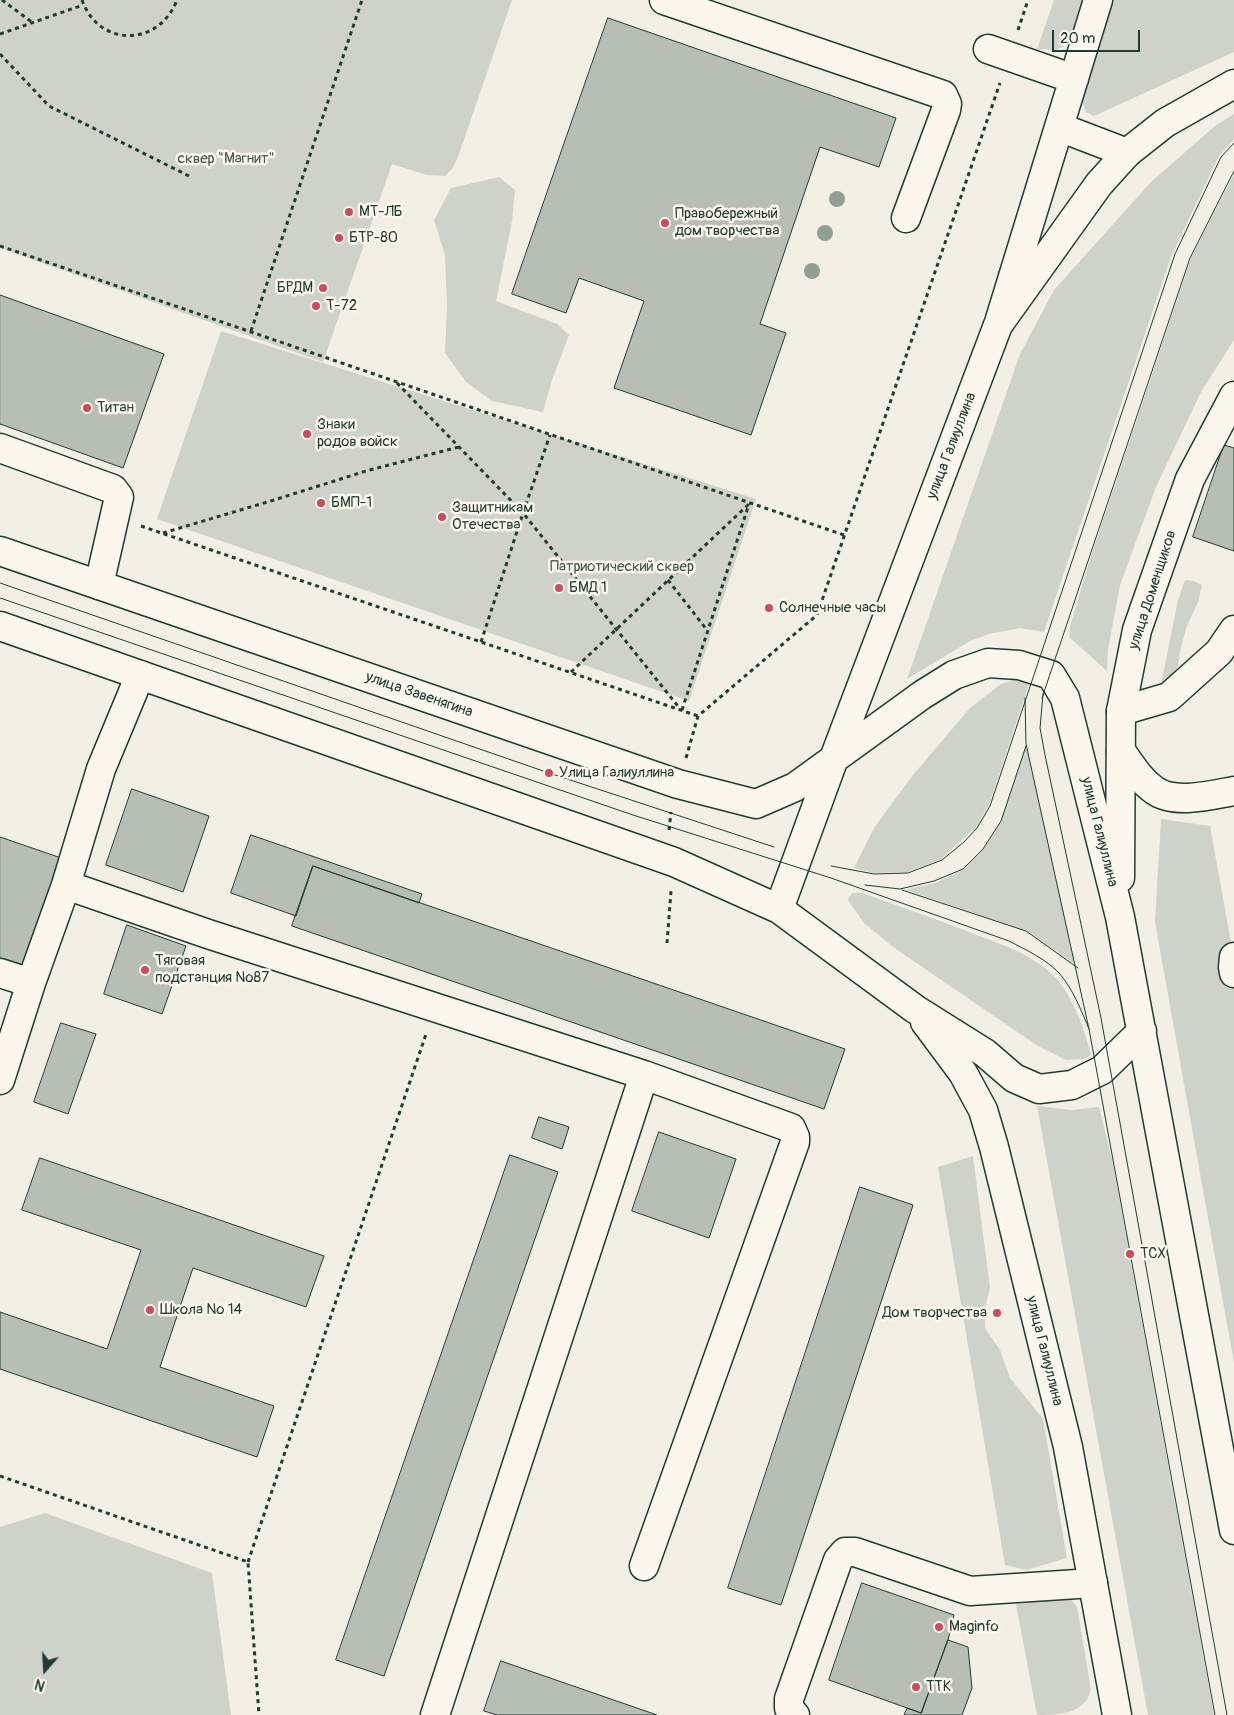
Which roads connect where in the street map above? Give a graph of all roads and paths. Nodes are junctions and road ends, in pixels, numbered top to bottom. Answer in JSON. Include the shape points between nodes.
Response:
{"nodes":[{"id":1,"x":2,"y":0,"type":"edge"},
{"id":2,"x":82,"y":0,"type":"edge"},
{"id":3,"x":177,"y":0,"type":"edge"},
{"id":4,"x":362,"y":0,"type":"edge"},
{"id":5,"x":664,"y":0,"type":"edge"},
{"id":6,"x":1028,"y":0,"type":"edge"},
{"id":7,"x":1098,"y":0,"type":"edge"},
{"id":8,"x":83,"y":4,"type":"junction"},
{"id":9,"x":33,"y":23,"type":"junction"},
{"id":10,"x":0,"y":34,"type":"edge"},
{"id":11,"x":999,"y":53,"type":"junction"},
{"id":12,"x":0,"y":54,"type":"edge"},
{"id":13,"x":1074,"y":79,"type":"junction"},
{"id":14,"x":1234,"y":84,"type":"edge"},
{"id":15,"x":1059,"y":127,"type":"junction"},
{"id":16,"x":1127,"y":153,"type":"junction"},
{"id":17,"x":189,"y":176,"type":"dead end"},
{"id":18,"x":906,"y":218,"type":"dead end"},
{"id":19,"x":0,"y":246,"type":"edge"},
{"id":20,"x":998,"y":325,"type":"junction"},
{"id":21,"x":251,"y":332,"type":"junction"},
{"id":22,"x":395,"y":381,"type":"junction"},
{"id":23,"x":1234,"y":396,"type":"edge"},
{"id":24,"x":550,"y":435,"type":"junction"},
{"id":25,"x":459,"y":447,"type":"junction"},
{"id":26,"x":0,"y":448,"type":"edge"},
{"id":27,"x":750,"y":503,"type":"junction"},
{"id":28,"x":523,"y":513,"type":"junction"},
{"id":29,"x":114,"y":517,"type":"junction"},
{"id":30,"x":163,"y":533,"type":"junction"},
{"id":31,"x":844,"y":536,"type":"junction"},
{"id":32,"x":0,"y":551,"type":"edge"},
{"id":33,"x":668,"y":580,"type":"junction"},
{"id":34,"x":99,"y":585,"type":"junction"},
{"id":35,"x":0,"y":626,"type":"edge"},
{"id":36,"x":616,"y":630,"type":"junction"},
{"id":37,"x":707,"y":630,"type":"junction"},
{"id":38,"x":1234,"y":630,"type":"edge"},
{"id":39,"x":481,"y":642,"type":"junction"},
{"id":40,"x":571,"y":672,"type":"junction"},
{"id":41,"x":140,"y":675,"type":"junction"},
{"id":42,"x":681,"y":710,"type":"junction"},
{"id":43,"x":1121,"y":711,"type":"junction"},
{"id":44,"x":698,"y":716,"type":"junction"},
{"id":45,"x":1121,"y":751,"type":"junction"},
{"id":46,"x":833,"y":761,"type":"junction"},
{"id":47,"x":678,"y":784,"type":"junction"},
{"id":48,"x":1234,"y":790,"type":"edge"},
{"id":49,"x":674,"y":862,"type":"junction"},
{"id":50,"x":66,"y":885,"type":"junction"},
{"id":51,"x":779,"y":909,"type":"junction"},
{"id":52,"x":1120,"y":917,"type":"junction"},
{"id":53,"x":667,"y":943,"type":"dead end"},
{"id":54,"x":1234,"y":957,"type":"edge"},
{"id":55,"x":0,"y":973,"type":"edge"},
{"id":56,"x":1234,"y":973,"type":"edge"},
{"id":57,"x":31,"y":983,"type":"junction"},
{"id":58,"x":435,"y":1007,"type":"junction"},
{"id":59,"x":915,"y":1009,"type":"junction"},
{"id":60,"x":1142,"y":1032,"type":"junction"},
{"id":61,"x":644,"y":1075,"type":"junction"},
{"id":62,"x":0,"y":1080,"type":"edge"},
{"id":63,"x":0,"y":1476,"type":"edge"},
{"id":64,"x":1234,"y":1530,"type":"edge"},
{"id":65,"x":248,"y":1562,"type":"junction"},
{"id":66,"x":644,"y":1566,"type":"dead end"},
{"id":67,"x":1093,"y":1583,"type":"junction"},
{"id":68,"x":259,"y":1715,"type":"edge"},
{"id":69,"x":435,"y":1715,"type":"edge"},
{"id":70,"x":796,"y":1715,"type":"edge"},
{"id":71,"x":1117,"y":1715,"type":"edge"}],
"edges":[{"from":1,"to":9,"type":"path"},
{"from":2,"to":8,"type":"path"},
{"from":3,"to":8,"type":"path","via":[[170,16],[158,28],[126,36],[96,24]]},
{"from":4,"to":21,"type":"path"},
{"from":5,"to":18,"type":"main road","via":[[942,95],[947,104],[946,110]]},
{"from":6,"to":11,"type":"path"},
{"from":7,"to":13,"type":"main road","name":"улица Галиуллина"},
{"from":8,"to":9,"type":"path"},
{"from":9,"to":10,"type":"path"},
{"from":11,"to":13,"type":"main road"},
{"from":11,"to":31,"type":"path"},
{"from":12,"to":17,"type":"path","via":[[49,106]]},
{"from":13,"to":15,"type":"main road","name":"улица Галиуллина"},
{"from":14,"to":16,"type":"main road","via":[[1165,123]]},
{"from":15,"to":16,"type":"main road"},
{"from":15,"to":20,"type":"main road","name":"улица Галиуллина"},
{"from":16,"to":20,"type":"main road","via":[[1099,184]]},
{"from":19,"to":21,"type":"path"},
{"from":20,"to":46,"type":"main road","name":"улица Галиуллина"},
{"from":21,"to":22,"type":"path"},
{"from":22,"to":24,"type":"path"},
{"from":22,"to":25,"type":"path"},
{"from":23,"to":43,"type":"main road","name":"улица Доменщиков","via":[[1190,479],[1137,630]]},
{"from":24,"to":27,"type":"path"},
{"from":24,"to":28,"type":"path"},
{"from":25,"to":28,"type":"path"},
{"from":25,"to":30,"type":"path","via":[[366,471]]},
{"from":26,"to":29,"type":"main road","via":[[109,486],[119,498]]},
{"from":27,"to":31,"type":"path"},
{"from":27,"to":33,"type":"path"},
{"from":27,"to":37,"type":"path"},
{"from":28,"to":36,"type":"path"},
{"from":28,"to":39,"type":"path"},
{"from":29,"to":30,"type":"path"},
{"from":29,"to":34,"type":"main road"},
{"from":30,"to":39,"type":"path"},
{"from":31,"to":44,"type":"path","via":[[817,615]]},
{"from":32,"to":34,"type":"main road","name":"улица Завенягина"},
{"from":33,"to":36,"type":"path"},
{"from":33,"to":37,"type":"path"},
{"from":34,"to":47,"type":"main road","name":"улица Завенягина"},
{"from":35,"to":41,"type":"main road"},
{"from":36,"to":40,"type":"path"},
{"from":36,"to":42,"type":"path"},
{"from":37,"to":42,"type":"path"},
{"from":38,"to":43,"type":"main road","via":[[1219,652],[1169,697]]},
{"from":39,"to":40,"type":"path"},
{"from":40,"to":42,"type":"path"},
{"from":41,"to":49,"type":"main road"},
{"from":41,"to":50,"type":"main road","via":[[101,769]]},
{"from":42,"to":44,"type":"path"},
{"from":43,"to":45,"type":"main road","name":"улица Доменщиков"},
{"from":44,"to":47,"type":"path"},
{"from":45,"to":48,"type":"main road","via":[[1155,791],[1174,797],[1198,798]]},
{"from":45,"to":52,"type":"main road","name":"улица Доменщиков"},
{"from":46,"to":47,"type":"main road","name":"улица Завенягина","via":[[795,787],[756,804]]},
{"from":46,"to":51,"type":"main road","name":"улица Галиуллина"},
{"from":46,"to":52,"type":"main road","name":"улица Галиуллина","via":[[954,675],[988,663],[1020,665],[1051,675],[1066,698]]},
{"from":47,"to":49,"type":"path","via":[[669,827]]},
{"from":49,"to":51,"type":"main road"},
{"from":49,"to":53,"type":"path"},
{"from":50,"to":57,"type":"main road"},
{"from":50,"to":58,"type":"main road"},
{"from":51,"to":59,"type":"main road","name":"улица Галиуллина"},
{"from":52,"to":60,"type":"main road","name":"улица Галиуллина"},
{"from":54,"to":56,"type":"main road"},
{"from":55,"to":57,"type":"main road"},
{"from":57,"to":62,"type":"main road"},
{"from":58,"to":61,"type":"main road"},
{"from":58,"to":65,"type":"path"},
{"from":59,"to":60,"type":"main road","name":"улица Галиуллина","via":[[985,1053],[1014,1078],[1039,1089],[1072,1085],[1102,1070]]},
{"from":59,"to":67,"type":"main road","name":"улица Галиуллина","via":[[963,1073],[983,1110],[1068,1447]]},
{"from":60,"to":64,"type":"main road","name":"улица Галиуллина"},
{"from":61,"to":66,"type":"main road","via":[[787,1126],[796,1137]]},
{"from":61,"to":69,"type":"main road"},
{"from":63,"to":65,"type":"path"},
{"from":65,"to":68,"type":"path"},
{"from":67,"to":70,"type":"main road","via":[[970,1591],[854,1552],[845,1552],[838,1560],[789,1698],[789,1708]]},
{"from":67,"to":71,"type":"main road","name":"улица Галиуллина"}]}
